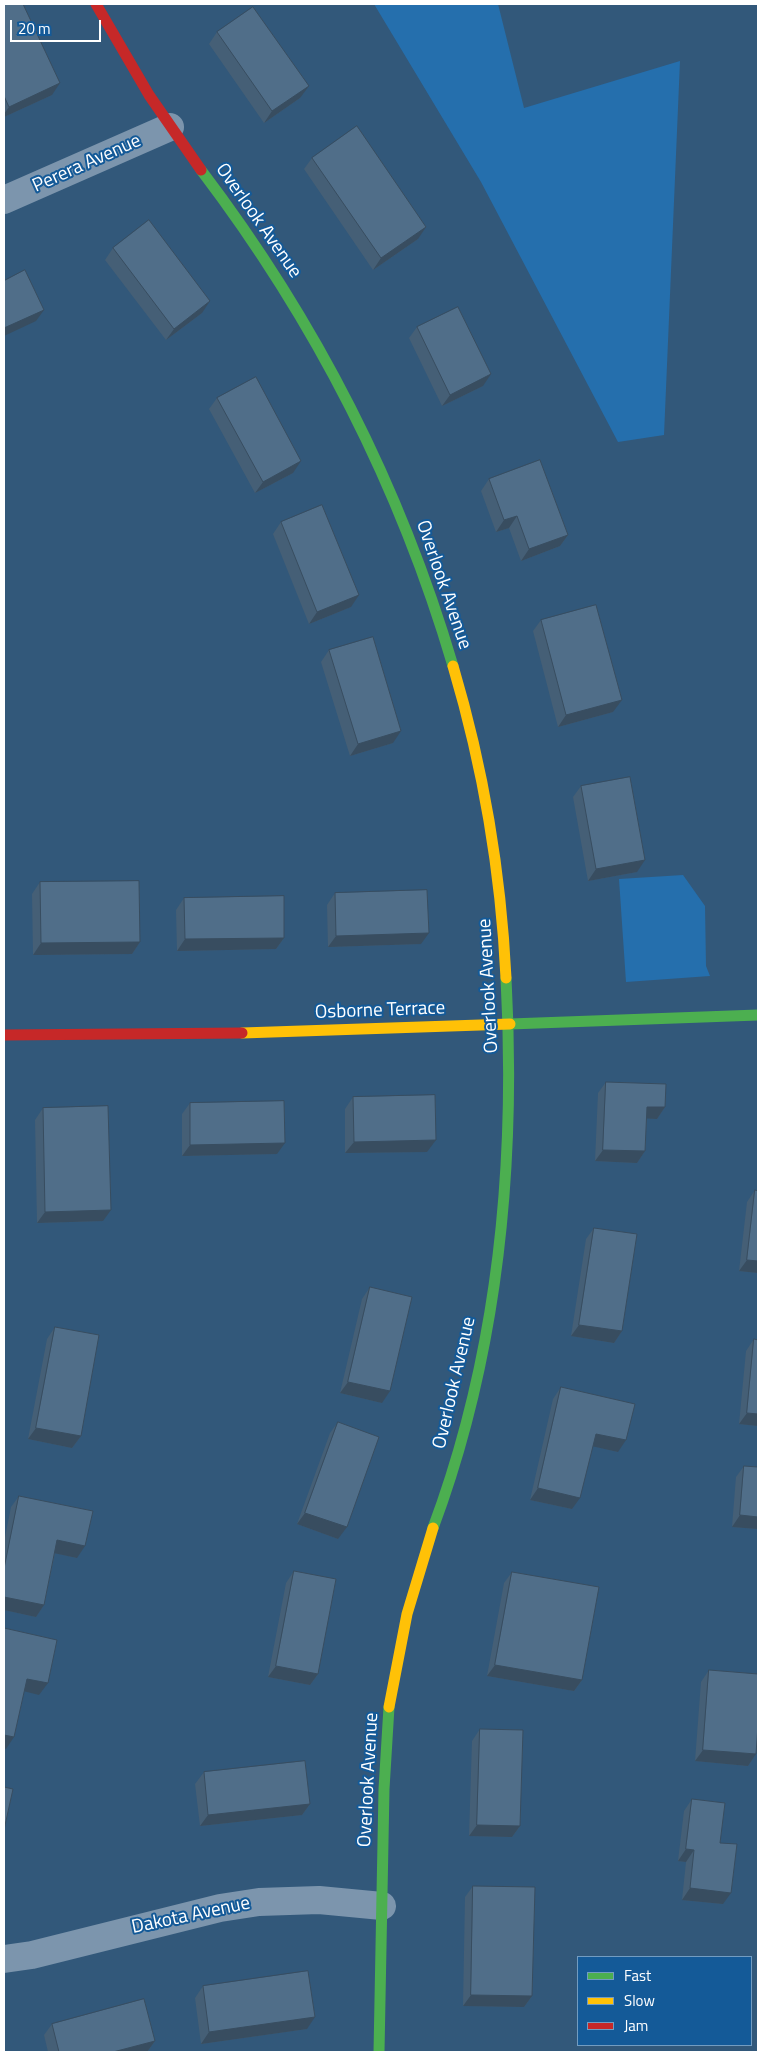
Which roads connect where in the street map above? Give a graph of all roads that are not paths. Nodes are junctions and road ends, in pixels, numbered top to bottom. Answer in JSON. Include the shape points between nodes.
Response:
{"nodes":[{"id":1,"x":96,"y":4,"type":"edge"},
{"id":2,"x":170,"y":127,"type":"junction"},
{"id":3,"x":4,"y":200,"type":"edge"},
{"id":4,"x":758,"y":1015,"type":"edge"},
{"id":5,"x":510,"y":1024,"type":"junction"},
{"id":6,"x":4,"y":1035,"type":"edge"},
{"id":7,"x":382,"y":1906,"type":"junction"},
{"id":8,"x":4,"y":1959,"type":"edge"},
{"id":9,"x":379,"y":2052,"type":"edge"}],
"edges":[{"from":1,"to":2,"type":"street","name":"Overlook Avenue","via":[[118,46]]},
{"from":2,"to":3,"type":"street","name":"Perera Avenue"},
{"from":2,"to":5,"type":"street","name":"Overlook Avenue","via":[[250,236],[303,319],[351,407],[394,499],[427,585],[460,690],[486,800],[505,930]]},
{"from":4,"to":5,"type":"street","name":"Osborne Terrace"},
{"from":5,"to":6,"type":"street","name":"Osborne Terrace","via":[[231,1034]]},
{"from":5,"to":7,"type":"street","name":"Overlook Avenue","via":[[505,1196],[493,1297],[471,1404],[447,1488],[421,1561],[403,1628],[390,1699],[384,1772]]},
{"from":7,"to":8,"type":"street","name":"Dakota Avenue","via":[[319,1900],[259,1902],[220,1908],[32,1955]]},
{"from":7,"to":9,"type":"street","name":"Overlook Avenue"}]}
